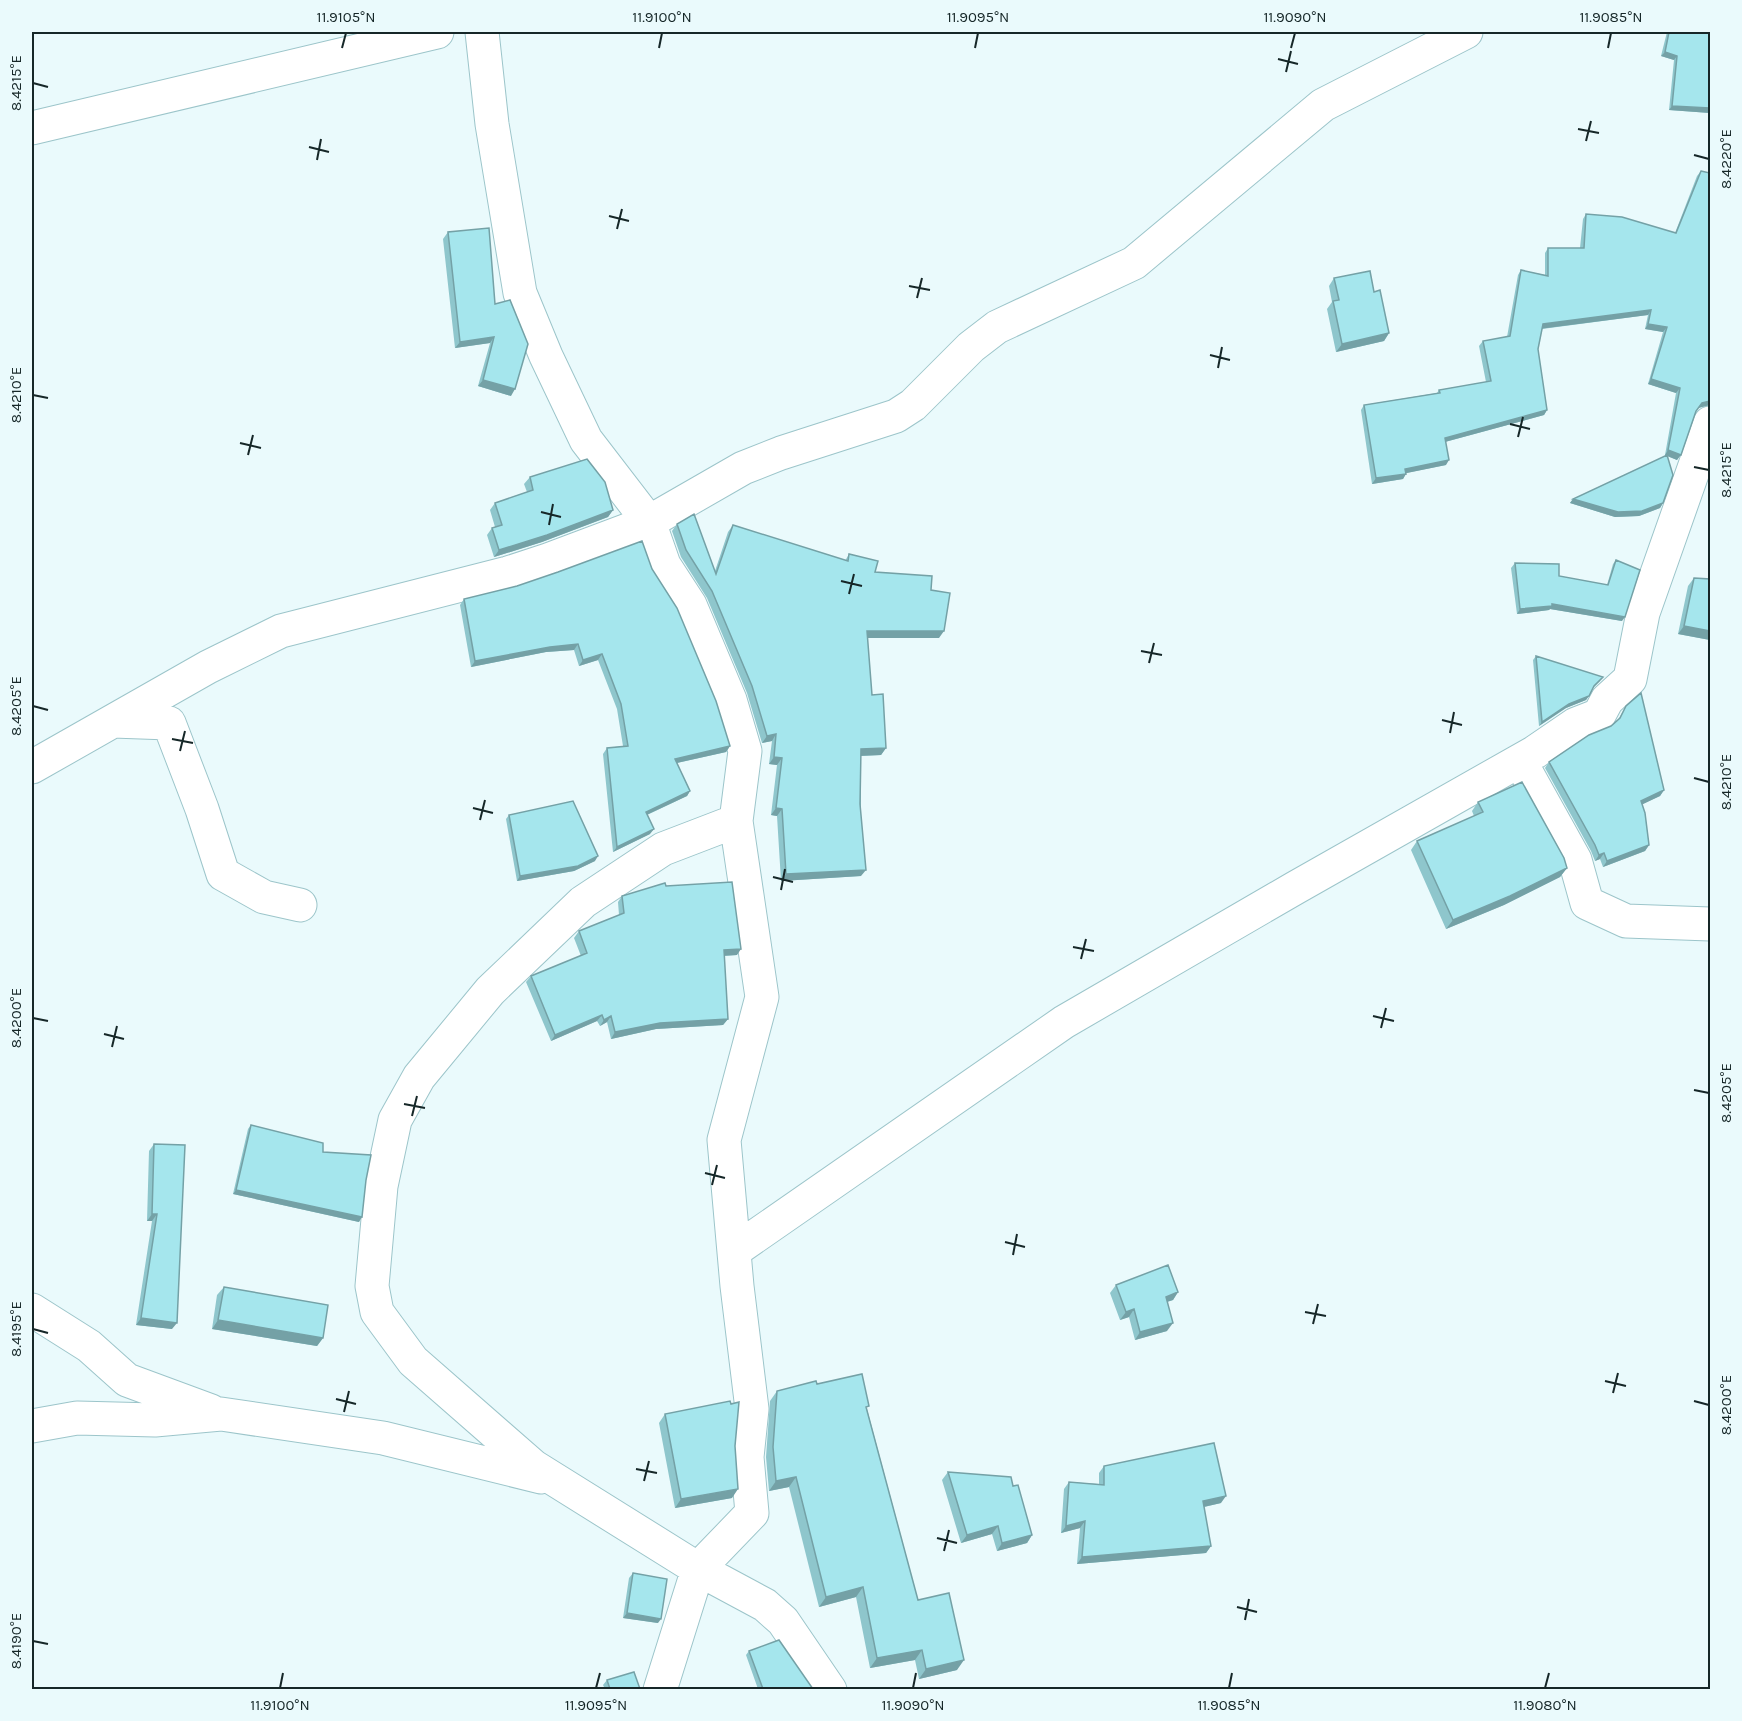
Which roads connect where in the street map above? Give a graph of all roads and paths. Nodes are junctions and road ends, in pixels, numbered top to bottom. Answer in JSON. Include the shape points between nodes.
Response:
{"nodes":[{"id":1,"x":437,"y":32,"type":"edge"},
{"id":2,"x":482,"y":32,"type":"edge"},
{"id":3,"x":1466,"y":32,"type":"edge"},
{"id":4,"x":32,"y":128,"type":"edge"},
{"id":5,"x":1710,"y":423,"type":"edge"},
{"id":6,"x":649,"y":522,"type":"junction"},
{"id":7,"x":113,"y":721,"type":"junction"},
{"id":8,"x":1520,"y":760,"type":"junction"},
{"id":9,"x":32,"y":767,"type":"edge"},
{"id":10,"x":736,"y":821,"type":"junction"},
{"id":11,"x":300,"y":905,"type":"dead end"},
{"id":12,"x":1710,"y":924,"type":"edge"},
{"id":13,"x":734,"y":1251,"type":"junction"},
{"id":14,"x":32,"y":1310,"type":"edge"},
{"id":15,"x":220,"y":1414,"type":"junction"},
{"id":16,"x":32,"y":1426,"type":"edge"},
{"id":17,"x":556,"y":1480,"type":"junction"},
{"id":18,"x":698,"y":1569,"type":"junction"},
{"id":19,"x":660,"y":1689,"type":"edge"},
{"id":20,"x":830,"y":1689,"type":"edge"}],
"edges":[{"from":1,"to":4,"type":"street"},
{"from":2,"to":6,"type":"street","via":[[492,124],[520,293],[586,440]]},
{"from":3,"to":6,"type":"street","via":[[1323,105],[1134,263],[997,327],[896,416],[742,468]]},
{"from":5,"to":8,"type":"street","via":[[1643,614],[1630,679],[1607,700],[1599,715],[1575,724]]},
{"from":6,"to":7,"type":"street","via":[[508,573],[281,631]]},
{"from":6,"to":10,"type":"street","via":[[664,566],[690,605],[717,668],[745,751]]},
{"from":7,"to":9,"type":"street"},
{"from":7,"to":11,"type":"street","via":[[170,723],[223,873],[264,897]]},
{"from":8,"to":12,"type":"street","via":[[1575,860],[1587,903],[1626,921]]},
{"from":8,"to":13,"type":"street","via":[[1064,1022]]},
{"from":10,"to":13,"type":"street","via":[[762,997],[724,1140]]},
{"from":10,"to":17,"type":"street","via":[[663,849],[583,902],[490,991],[419,1077],[395,1120],[380,1197],[372,1286],[377,1312],[412,1361],[532,1466]]},
{"from":13,"to":18,"type":"street","via":[[752,1409],[747,1457],[752,1513]]},
{"from":14,"to":15,"type":"street","via":[[89,1346],[127,1380]]},
{"from":15,"to":16,"type":"street","via":[[155,1420],[77,1418]]},
{"from":15,"to":17,"type":"street","via":[[383,1438]]},
{"from":17,"to":18,"type":"street"},
{"from":18,"to":19,"type":"street"},
{"from":18,"to":20,"type":"street","via":[[765,1605],[783,1622]]}]}
